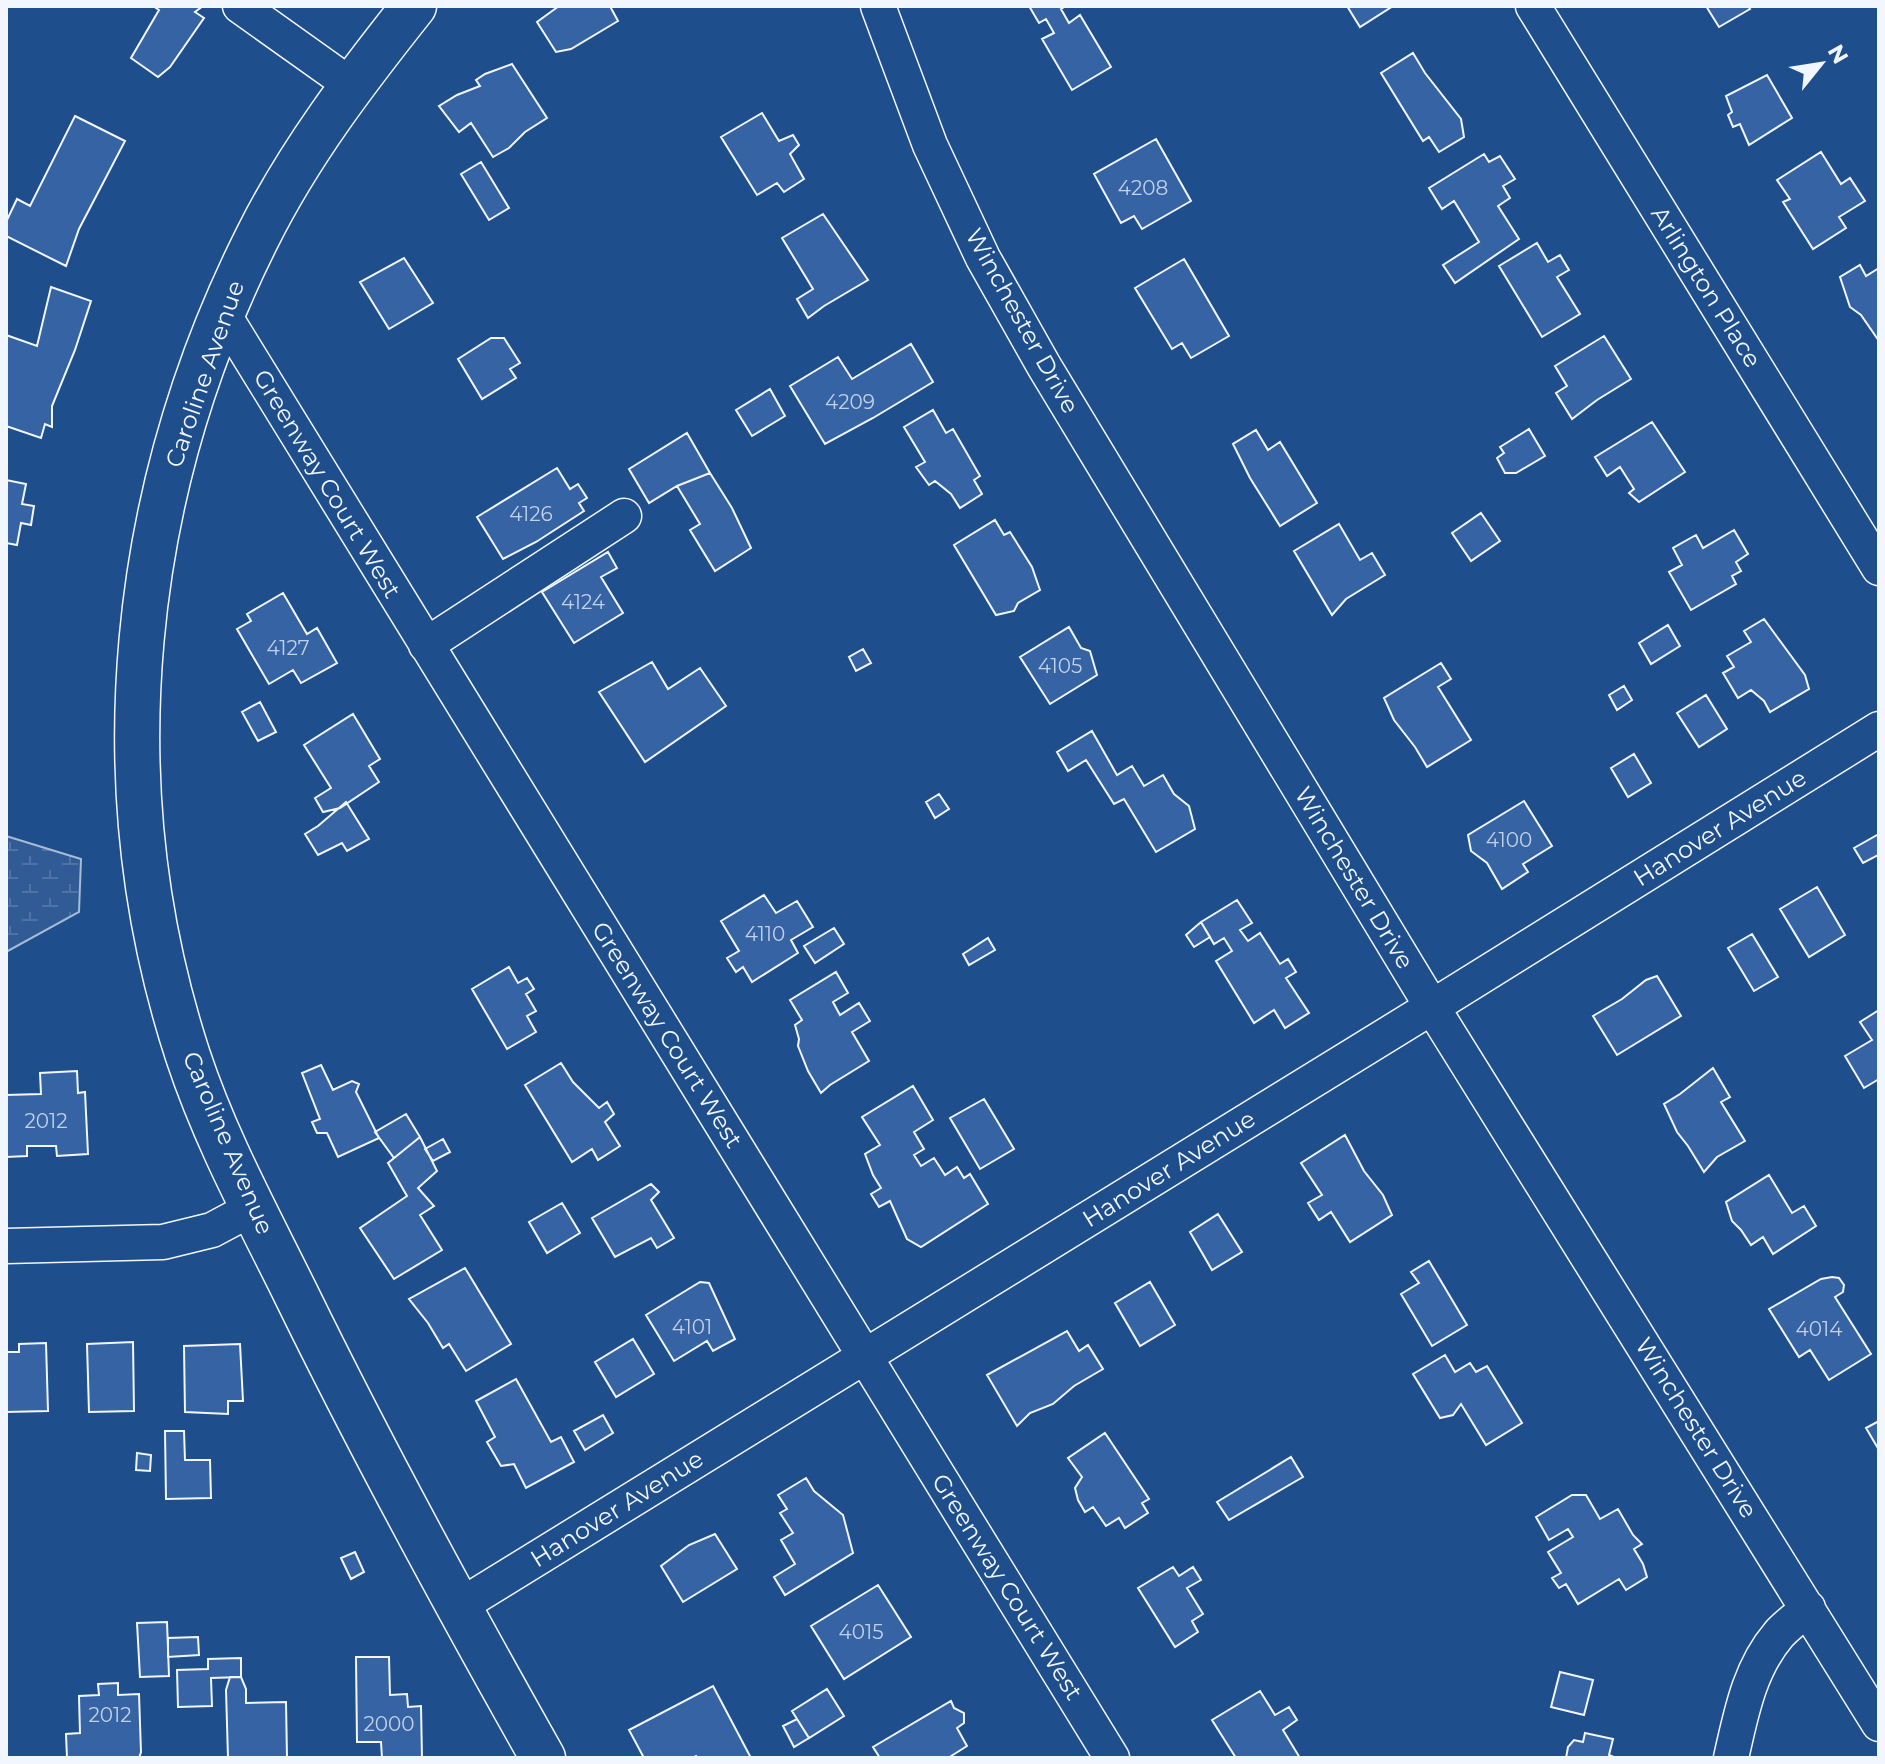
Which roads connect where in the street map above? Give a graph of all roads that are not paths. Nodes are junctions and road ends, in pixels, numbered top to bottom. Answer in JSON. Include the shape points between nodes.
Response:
{"nodes":[{"id":1,"x":240,"y":6,"type":"edge"},
{"id":2,"x":414,"y":6,"type":"edge"},
{"id":3,"x":878,"y":6,"type":"edge"},
{"id":4,"x":1533,"y":6,"type":"edge"},
{"id":5,"x":351,"y":85,"type":"junction"},
{"id":6,"x":222,"y":312,"type":"junction"},
{"id":7,"x":624,"y":516,"type":"dead end"},
{"id":8,"x":1879,"y":568,"type":"edge"},
{"id":9,"x":426,"y":645,"type":"junction"},
{"id":10,"x":1879,"y":729,"type":"edge"},
{"id":11,"x":1432,"y":1007,"type":"junction"},
{"id":12,"x":253,"y":1208,"type":"junction"},
{"id":13,"x":6,"y":1246,"type":"edge"},
{"id":14,"x":865,"y":1356,"type":"junction"},
{"id":15,"x":458,"y":1607,"type":"junction"},
{"id":16,"x":1808,"y":1608,"type":"junction"},
{"id":17,"x":1879,"y":1724,"type":"edge"},
{"id":18,"x":543,"y":1758,"type":"edge"},
{"id":19,"x":1112,"y":1758,"type":"edge"},
{"id":20,"x":1731,"y":1758,"type":"edge"}],
"edges":[{"from":1,"to":5,"type":"street"},
{"from":2,"to":5,"type":"street","name":"Caroline Avenue"},
{"from":3,"to":11,"type":"street","name":"Winchester Drive","via":[[930,145],[983,258]]},
{"from":4,"to":8,"type":"street","name":"Arlington Place"},
{"from":5,"to":6,"type":"street","name":"Caroline Avenue","via":[[260,232]]},
{"from":6,"to":9,"type":"street","name":"Greenway Court West"},
{"from":6,"to":12,"type":"street","name":"Caroline Avenue","via":[[179,435],[156,531],[140,646],[138,798],[162,966],[188,1057]]},
{"from":7,"to":9,"type":"street"},
{"from":9,"to":14,"type":"street","name":"Greenway Court West"},
{"from":10,"to":11,"type":"street","name":"Hanover Avenue"},
{"from":11,"to":14,"type":"street","name":"Hanover Avenue"},
{"from":11,"to":16,"type":"street","name":"Winchester Drive"},
{"from":12,"to":13,"type":"street","via":[[212,1230],[163,1242]]},
{"from":12,"to":15,"type":"street","name":"Caroline Avenue"},
{"from":14,"to":15,"type":"street","name":"Hanover Avenue"},
{"from":14,"to":19,"type":"street","name":"Greenway Court West"},
{"from":15,"to":18,"type":"street","name":"Caroline Avenue"},
{"from":16,"to":17,"type":"street","name":"Winchester Drive"},
{"from":16,"to":20,"type":"street","via":[[1758,1663]]}]}
